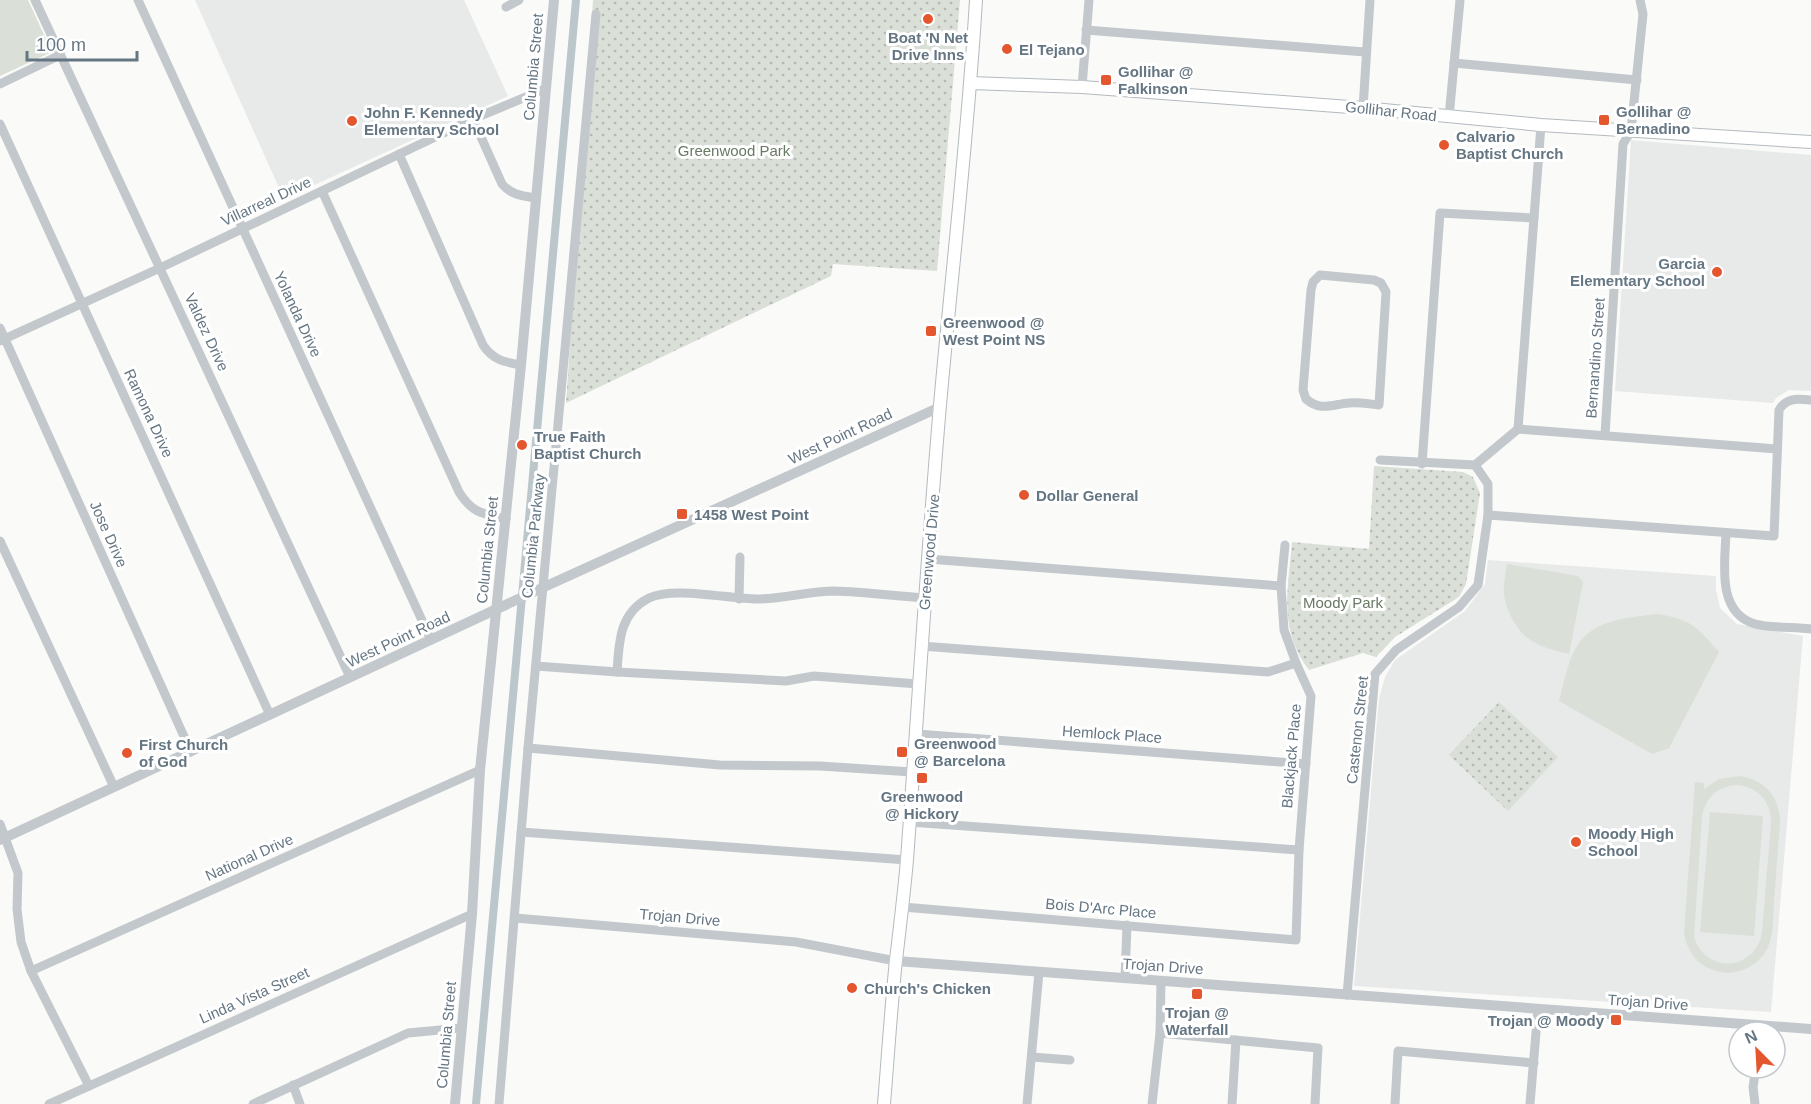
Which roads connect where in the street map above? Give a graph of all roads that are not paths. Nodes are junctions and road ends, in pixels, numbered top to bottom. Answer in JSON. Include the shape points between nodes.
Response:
{"nodes":[{"id":1,"x":35,"y":0,"type":"edge"},
{"id":2,"x":138,"y":0,"type":"edge"},
{"id":3,"x":519,"y":0,"type":"edge"},
{"id":4,"x":554,"y":0,"type":"edge"},
{"id":5,"x":976,"y":0,"type":"edge"},
{"id":6,"x":1089,"y":0,"type":"edge"},
{"id":7,"x":1370,"y":0,"type":"edge"},
{"id":8,"x":1460,"y":0,"type":"edge"},
{"id":9,"x":1640,"y":0,"type":"edge"},
{"id":10,"x":506,"y":7,"type":"dead end"},
{"id":11,"x":596,"y":14,"type":"dead end"},
{"id":12,"x":1086,"y":30,"type":"junction"},
{"id":13,"x":1365,"y":52,"type":"junction"},
{"id":14,"x":60,"y":55,"type":"junction"},
{"id":15,"x":1454,"y":63,"type":"junction"},
{"id":16,"x":1637,"y":80,"type":"junction"},
{"id":17,"x":971,"y":83,"type":"junction"},
{"id":18,"x":0,"y":84,"type":"edge"},
{"id":19,"x":1082,"y":87,"type":"junction"},
{"id":20,"x":545,"y":89,"type":"junction"},
{"id":21,"x":1363,"y":108,"type":"junction"},
{"id":22,"x":1449,"y":117,"type":"junction"},
{"id":23,"x":473,"y":119,"type":"junction"},
{"id":24,"x":0,"y":124,"type":"edge"},
{"id":25,"x":1541,"y":125,"type":"junction"},
{"id":26,"x":1631,"y":131,"type":"junction"},
{"id":27,"x":1811,"y":142,"type":"edge"},
{"id":28,"x":399,"y":154,"type":"junction"},
{"id":29,"x":322,"y":191,"type":"junction"},
{"id":30,"x":536,"y":198,"type":"junction"},
{"id":31,"x":1534,"y":218,"type":"junction"},
{"id":32,"x":243,"y":229,"type":"junction"},
{"id":33,"x":160,"y":268,"type":"junction"},
{"id":34,"x":83,"y":303,"type":"junction"},
{"id":35,"x":0,"y":328,"type":"edge"},
{"id":36,"x":3,"y":340,"type":"edge"},
{"id":37,"x":521,"y":365,"type":"junction"},
{"id":38,"x":1811,"y":400,"type":"edge"},
{"id":39,"x":1379,"y":405,"type":"joint"},
{"id":40,"x":940,"y":407,"type":"junction"},
{"id":41,"x":1518,"y":429,"type":"junction"},
{"id":42,"x":1605,"y":435,"type":"junction"},
{"id":43,"x":1777,"y":449,"type":"junction"},
{"id":44,"x":1380,"y":460,"type":"dead end"},
{"id":45,"x":1422,"y":464,"type":"junction"},
{"id":46,"x":1475,"y":465,"type":"junction"},
{"id":47,"x":1488,"y":515,"type":"junction"},
{"id":48,"x":506,"y":519,"type":"junction"},
{"id":49,"x":1726,"y":533,"type":"junction"},
{"id":50,"x":0,"y":541,"type":"edge"},
{"id":51,"x":1285,"y":545,"type":"dead end"},
{"id":52,"x":740,"y":557,"type":"dead end"},
{"id":53,"x":928,"y":559,"type":"junction"},
{"id":54,"x":1281,"y":586,"type":"junction"},
{"id":55,"x":538,"y":590,"type":"junction"},
{"id":56,"x":925,"y":598,"type":"junction"},
{"id":57,"x":739,"y":599,"type":"junction"},
{"id":58,"x":500,"y":608,"type":"junction"},
{"id":59,"x":1811,"y":629,"type":"edge"},
{"id":60,"x":431,"y":640,"type":"junction"},
{"id":61,"x":921,"y":646,"type":"junction"},
{"id":62,"x":1296,"y":663,"type":"junction"},
{"id":63,"x":536,"y":666,"type":"junction"},
{"id":64,"x":617,"y":672,"type":"junction"},
{"id":65,"x":351,"y":677,"type":"junction"},
{"id":66,"x":918,"y":684,"type":"junction"},
{"id":67,"x":270,"y":715,"type":"junction"},
{"id":68,"x":917,"y":734,"type":"junction"},
{"id":69,"x":528,"y":748,"type":"junction"},
{"id":70,"x":191,"y":752,"type":"junction"},
{"id":71,"x":1306,"y":764,"type":"junction"},
{"id":72,"x":480,"y":770,"type":"junction"},
{"id":73,"x":912,"y":772,"type":"junction"},
{"id":74,"x":114,"y":787,"type":"junction"},
{"id":75,"x":909,"y":822,"type":"junction"},
{"id":76,"x":0,"y":824,"type":"edge"},
{"id":77,"x":521,"y":832,"type":"junction"},
{"id":78,"x":3,"y":839,"type":"edge"},
{"id":79,"x":1299,"y":850,"type":"junction"},
{"id":80,"x":907,"y":860,"type":"junction"},
{"id":81,"x":903,"y":907,"type":"junction"},
{"id":82,"x":472,"y":914,"type":"junction"},
{"id":83,"x":515,"y":918,"type":"junction"},
{"id":84,"x":1126,"y":925,"type":"junction"},
{"id":85,"x":1296,"y":940,"type":"joint"},
{"id":86,"x":896,"y":961,"type":"junction"},
{"id":87,"x":31,"y":971,"type":"junction"},
{"id":88,"x":1039,"y":972,"type":"junction"},
{"id":89,"x":1125,"y":978,"type":"junction"},
{"id":90,"x":1161,"y":981,"type":"junction"},
{"id":91,"x":1347,"y":995,"type":"junction"},
{"id":92,"x":1538,"y":1009,"type":"junction"},
{"id":93,"x":1727,"y":1026,"type":"edge"},
{"id":94,"x":460,"y":1028,"type":"junction"},
{"id":95,"x":1787,"y":1029,"type":"edge"},
{"id":96,"x":1811,"y":1029,"type":"edge"},
{"id":97,"x":1160,"y":1033,"type":"junction"},
{"id":98,"x":1236,"y":1040,"type":"junction"},
{"id":99,"x":1032,"y":1057,"type":"junction"},
{"id":100,"x":1071,"y":1060,"type":"dead end"},
{"id":101,"x":1534,"y":1063,"type":"junction"},
{"id":102,"x":1754,"y":1080,"type":"edge"},
{"id":103,"x":293,"y":1085,"type":"junction"},
{"id":104,"x":89,"y":1086,"type":"junction"},
{"id":105,"x":49,"y":1104,"type":"edge"},
{"id":106,"x":253,"y":1104,"type":"edge"},
{"id":107,"x":300,"y":1104,"type":"edge"},
{"id":108,"x":455,"y":1104,"type":"edge"},
{"id":109,"x":499,"y":1104,"type":"edge"},
{"id":110,"x":884,"y":1104,"type":"edge"},
{"id":111,"x":1027,"y":1104,"type":"edge"},
{"id":112,"x":1152,"y":1104,"type":"edge"},
{"id":113,"x":1232,"y":1104,"type":"edge"},
{"id":114,"x":1316,"y":1104,"type":"edge"},
{"id":115,"x":1395,"y":1104,"type":"edge"},
{"id":116,"x":1530,"y":1104,"type":"edge"},
{"id":117,"x":1755,"y":1104,"type":"edge"}],
"edges":[{"from":1,"to":14,"type":"street","name":"Valdez Drive"},
{"from":2,"to":32,"type":"street","name":"Yolanda Drive"},
{"from":3,"to":10,"type":"street"},
{"from":4,"to":20,"type":"street","name":"Columbia Street"},
{"from":5,"to":17,"type":"main road","name":"Greenwood Drive"},
{"from":6,"to":12,"type":"street"},
{"from":7,"to":13,"type":"street"},
{"from":8,"to":15,"type":"street"},
{"from":9,"to":16,"type":"street","name":"Bernandino Street","via":[[1643,15]]},
{"from":11,"to":55,"type":"street","name":"Columbia Parkway"},
{"from":12,"to":13,"type":"street"},
{"from":12,"to":19,"type":"street"},
{"from":13,"to":21,"type":"street"},
{"from":14,"to":18,"type":"street"},
{"from":14,"to":33,"type":"street","name":"Valdez Drive"},
{"from":15,"to":16,"type":"street"},
{"from":15,"to":22,"type":"street"},
{"from":16,"to":26,"type":"street","name":"Bernandino Street"},
{"from":17,"to":19,"type":"main road","name":"Gollihar Road"},
{"from":17,"to":40,"type":"main road","name":"Greenwood Drive"},
{"from":19,"to":21,"type":"main road","name":"Gollihar Road"},
{"from":20,"to":23,"type":"street","name":"Villarreal Drive"},
{"from":20,"to":30,"type":"street","name":"Columbia Street"},
{"from":21,"to":22,"type":"main road","name":"Gollihar Road"},
{"from":22,"to":25,"type":"main road","name":"Gollihar Road"},
{"from":23,"to":28,"type":"street","name":"Villarreal Drive"},
{"from":23,"to":30,"type":"street","via":[[502,184],[517,195]]},
{"from":24,"to":34,"type":"street","name":"Ramona Drive"},
{"from":25,"to":26,"type":"main road","name":"Gollihar Road"},
{"from":25,"to":31,"type":"street"},
{"from":26,"to":27,"type":"main road","name":"Gollihar Road"},
{"from":26,"to":42,"type":"street","name":"Bernandino Street","via":[[1623,144]]},
{"from":28,"to":29,"type":"street","name":"Villarreal Drive"},
{"from":28,"to":37,"type":"street","via":[[483,345],[494,358]]},
{"from":29,"to":32,"type":"street","name":"Villarreal Drive"},
{"from":29,"to":48,"type":"street","via":[[459,492],[480,513]]},
{"from":30,"to":37,"type":"street","name":"Columbia Street"},
{"from":31,"to":41,"type":"street"},
{"from":31,"to":45,"type":"street","via":[[1440,213]]},
{"from":32,"to":33,"type":"street","name":"Villarreal Drive"},
{"from":32,"to":60,"type":"street","name":"Yolanda Drive"},
{"from":33,"to":34,"type":"street","name":"Villarreal Drive"},
{"from":33,"to":65,"type":"street","name":"Valdez Drive"},
{"from":34,"to":36,"type":"street","name":"Villarreal Drive"},
{"from":34,"to":67,"type":"street","name":"Ramona Drive"},
{"from":35,"to":36,"type":"street","name":"Jose Drive"},
{"from":36,"to":70,"type":"street","name":"Jose Drive"},
{"from":37,"to":48,"type":"street","name":"Columbia Street"},
{"from":38,"to":43,"type":"street","via":[[1789,400],[1783,404],[1779,410]]},
{"from":39,"to":39,"type":"street","via":[[1318,406],[1306,399],[1303,390],[1311,290],[1320,275],[1374,280],[1386,292]]},
{"from":40,"to":53,"type":"main road","name":"Greenwood Drive"},
{"from":40,"to":55,"type":"street","name":"West Point Road"},
{"from":41,"to":42,"type":"street"},
{"from":41,"to":46,"type":"street"},
{"from":42,"to":43,"type":"street"},
{"from":43,"to":49,"type":"street","via":[[1774,536]]},
{"from":44,"to":45,"type":"street"},
{"from":45,"to":46,"type":"street"},
{"from":46,"to":47,"type":"street","name":"Castenon Street","via":[[1488,484]]},
{"from":47,"to":49,"type":"street"},
{"from":47,"to":91,"type":"street","name":"Castenon Street","via":[[1478,585],[1460,607],[1396,650],[1375,674]]},
{"from":48,"to":58,"type":"street","name":"Columbia Street"},
{"from":49,"to":59,"type":"street","via":[[1724,583],[1733,608],[1754,624]]},
{"from":50,"to":74,"type":"street"},
{"from":51,"to":54,"type":"street","name":"Blackjack Place"},
{"from":52,"to":57,"type":"street"},
{"from":53,"to":54,"type":"street"},
{"from":53,"to":56,"type":"main road","name":"Greenwood Drive"},
{"from":54,"to":62,"type":"street","name":"Blackjack Place","via":[[1284,630]]},
{"from":55,"to":58,"type":"street","name":"West Point Road"},
{"from":55,"to":63,"type":"street","name":"Columbia Parkway"},
{"from":56,"to":57,"type":"street","via":[[833,591]]},
{"from":56,"to":61,"type":"main road","name":"Greenwood Drive"},
{"from":57,"to":64,"type":"street","via":[[671,593],[650,597],[624,622]]},
{"from":58,"to":60,"type":"street","name":"West Point Road"},
{"from":58,"to":72,"type":"street","name":"Columbia Street"},
{"from":60,"to":65,"type":"street","name":"West Point Road"},
{"from":61,"to":62,"type":"street","via":[[1268,672]]},
{"from":61,"to":66,"type":"main road","name":"Greenwood Drive"},
{"from":62,"to":71,"type":"street","name":"Blackjack Place","via":[[1311,696]]},
{"from":63,"to":64,"type":"street"},
{"from":63,"to":69,"type":"street","name":"Columbia Parkway"},
{"from":64,"to":66,"type":"street","via":[[786,681],[814,676]]},
{"from":65,"to":67,"type":"street","name":"West Point Road"},
{"from":66,"to":68,"type":"main road","name":"Greenwood Drive"},
{"from":67,"to":70,"type":"street","name":"West Point Road"},
{"from":68,"to":71,"type":"street","name":"Hemlock Place"},
{"from":68,"to":73,"type":"main road","name":"Greenwood Drive"},
{"from":69,"to":73,"type":"street","via":[[720,765]]},
{"from":69,"to":77,"type":"street","name":"Columbia Parkway"},
{"from":70,"to":74,"type":"street","name":"West Point Road"},
{"from":71,"to":79,"type":"street","name":"Blackjack Place"},
{"from":72,"to":82,"type":"street","name":"Columbia Street"},
{"from":72,"to":87,"type":"street","name":"National Drive"},
{"from":73,"to":75,"type":"main road","name":"Greenwood Drive"},
{"from":74,"to":78,"type":"street","name":"West Point Road"},
{"from":75,"to":79,"type":"street"},
{"from":75,"to":80,"type":"main road","name":"Greenwood Drive"},
{"from":76,"to":78,"type":"street"},
{"from":77,"to":80,"type":"street"},
{"from":77,"to":83,"type":"street","name":"Columbia Parkway"},
{"from":78,"to":87,"type":"street","via":[[18,873],[21,942]]},
{"from":79,"to":85,"type":"street","name":"Blackjack Place"},
{"from":80,"to":81,"type":"main road","name":"Greenwood Drive"},
{"from":81,"to":84,"type":"street","name":"Bois D'Arc Place"},
{"from":81,"to":86,"type":"main road","name":"Greenwood Drive"},
{"from":82,"to":94,"type":"street","name":"Columbia Street"},
{"from":82,"to":104,"type":"street","name":"Linda Vista Street"},
{"from":83,"to":86,"type":"street","name":"Trojan Drive","via":[[796,942]]},
{"from":83,"to":109,"type":"street","name":"Columbia Parkway"},
{"from":84,"to":85,"type":"street","name":"Bois D'Arc Place"},
{"from":84,"to":89,"type":"street"},
{"from":86,"to":88,"type":"street","name":"Trojan Drive"},
{"from":86,"to":110,"type":"main road","name":"Greenwood Drive"},
{"from":87,"to":104,"type":"street"},
{"from":88,"to":89,"type":"street","name":"Trojan Drive"},
{"from":88,"to":99,"type":"street"},
{"from":89,"to":90,"type":"street","name":"Trojan Drive"},
{"from":90,"to":91,"type":"street","name":"Trojan Drive"},
{"from":90,"to":97,"type":"street"},
{"from":91,"to":92,"type":"street","name":"Trojan Drive"},
{"from":92,"to":93,"type":"street","name":"Trojan Drive"},
{"from":92,"to":101,"type":"street"},
{"from":94,"to":103,"type":"street","via":[[408,1033]]},
{"from":94,"to":108,"type":"street","name":"Columbia Street"},
{"from":95,"to":96,"type":"street","name":"Trojan Drive"},
{"from":97,"to":98,"type":"street"},
{"from":97,"to":112,"type":"street"},
{"from":98,"to":113,"type":"street"},
{"from":98,"to":114,"type":"street","via":[[1318,1048]]},
{"from":99,"to":100,"type":"street"},
{"from":99,"to":111,"type":"street"},
{"from":101,"to":115,"type":"street","via":[[1398,1051]]},
{"from":101,"to":116,"type":"street"},
{"from":102,"to":117,"type":"street"},
{"from":103,"to":106,"type":"street"},
{"from":103,"to":107,"type":"street"},
{"from":104,"to":105,"type":"street","name":"Linda Vista Street"}]}
